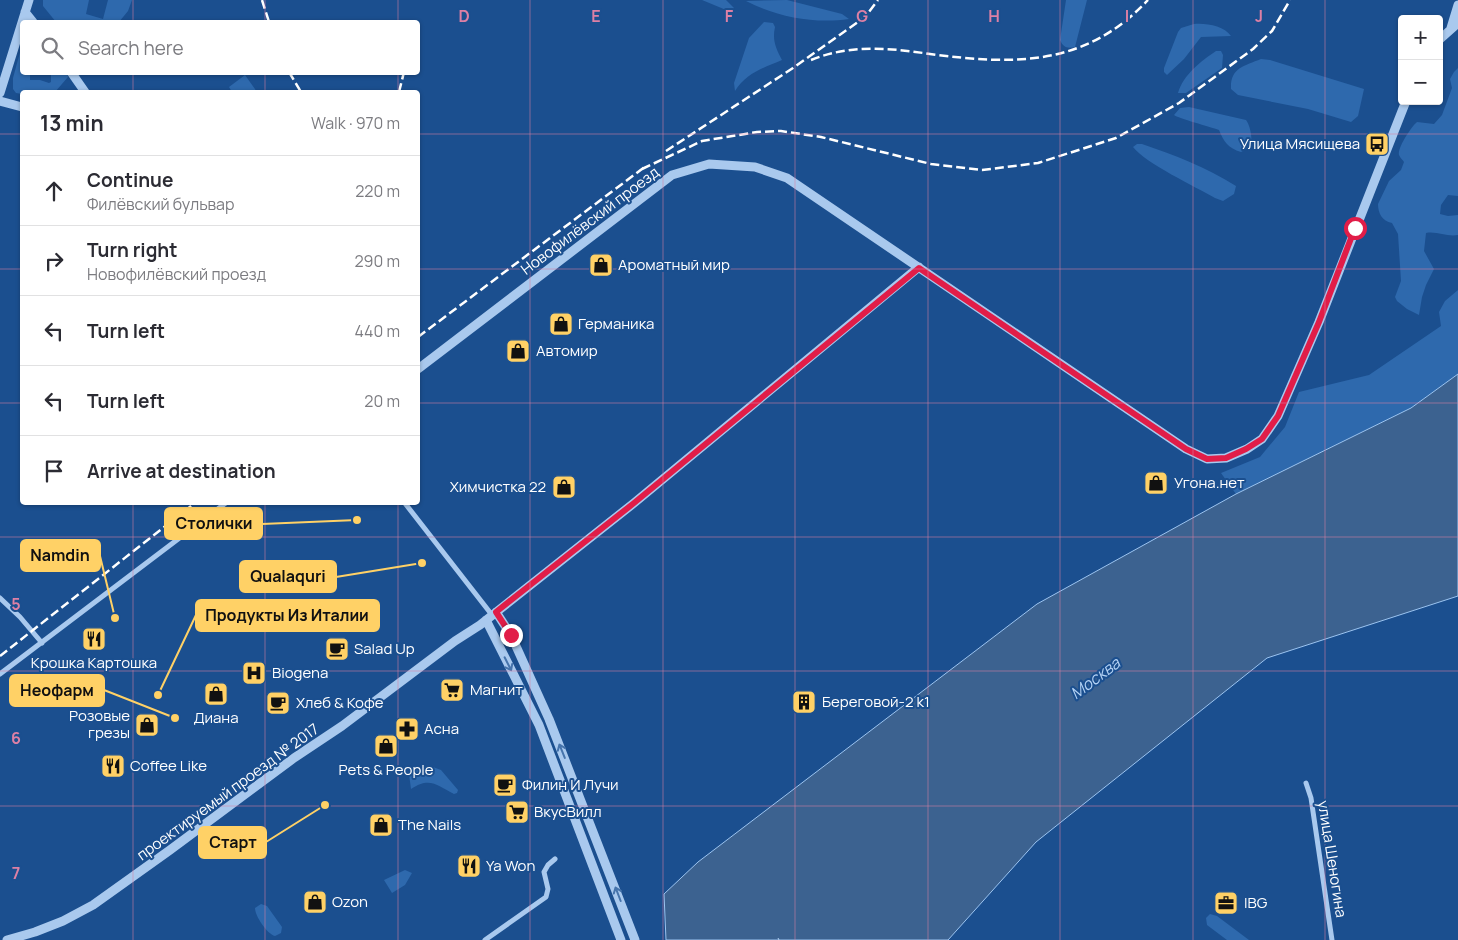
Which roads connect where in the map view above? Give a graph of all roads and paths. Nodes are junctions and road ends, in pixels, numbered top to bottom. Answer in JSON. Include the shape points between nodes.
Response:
{"nodes":[{"id":1,"x":29,"y":0,"type":"edge"},
{"id":2,"x":1458,"y":5,"type":"edge"},
{"id":3,"x":25,"y":12,"type":"junction"},
{"id":4,"x":23,"y":20,"type":"edge"},
{"id":5,"x":31,"y":20,"type":"edge"},
{"id":6,"x":1454,"y":26,"type":"edge"},
{"id":7,"x":20,"y":28,"type":"edge"},
{"id":8,"x":1443,"y":36,"type":"edge"},
{"id":9,"x":73,"y":75,"type":"edge"},
{"id":10,"x":84,"y":90,"type":"edge"},
{"id":11,"x":0,"y":93,"type":"edge"},
{"id":12,"x":0,"y":101,"type":"edge"},
{"id":13,"x":1404,"y":105,"type":"edge"},
{"id":14,"x":20,"y":106,"type":"edge"},
{"id":15,"x":919,"y":268,"type":"junction"},
{"id":16,"x":420,"y":367,"type":"edge"},
{"id":17,"x":223,"y":505,"type":"edge"},
{"id":18,"x":406,"y":505,"type":"edge"},
{"id":19,"x":0,"y":598,"type":"edge"},
{"id":20,"x":491,"y":616,"type":"junction"},
{"id":21,"x":42,"y":643,"type":"junction"},
{"id":22,"x":0,"y":674,"type":"edge"},
{"id":23,"x":1306,"y":783,"type":"dead end"},
{"id":24,"x":555,"y":859,"type":"dead end"},
{"id":25,"x":8,"y":940,"type":"edge"},
{"id":26,"x":485,"y":940,"type":"edge"},
{"id":27,"x":621,"y":940,"type":"edge"},
{"id":28,"x":635,"y":940,"type":"edge"},
{"id":29,"x":1332,"y":940,"type":"edge"}],
"edges":[{"from":1,"to":3,"type":"street"},
{"from":2,"to":6,"type":"street"},
{"from":3,"to":4,"type":"street"},
{"from":3,"to":5,"type":"street"},
{"from":6,"to":8,"type":"street"},
{"from":7,"to":11,"type":"street"},
{"from":9,"to":10,"type":"street"},
{"from":12,"to":14,"type":"street"},
{"from":13,"to":15,"type":"street","name":"Новофилёвский проезд","via":[[1319,322],[1278,416],[1262,439],[1226,458],[1207,459],[1186,449]]},
{"from":15,"to":16,"type":"street","name":"Новофилёвский проезд","via":[[787,178],[755,167],[709,164],[672,175]]},
{"from":15,"to":20,"type":"street","name":"проектируемый проезд № 2017","via":[[634,503]]},
{"from":17,"to":21,"type":"street"},
{"from":18,"to":20,"type":"street"},
{"from":19,"to":21,"type":"street"},
{"from":20,"to":25,"type":"street","name":"проектируемый проезд № 2017","via":[[100,900],[63,921]]},
{"from":20,"to":27,"type":"street","one_way":true,"via":[[539,725]]},
{"from":28,"to":20,"type":"street","one_way":true,"via":[[549,719],[511,635]]},
{"from":21,"to":22,"type":"street"},
{"from":23,"to":29,"type":"street","name":"улица Шеногина"},
{"from":24,"to":26,"type":"street","via":[[544,870],[548,890],[546,897]]}]}
